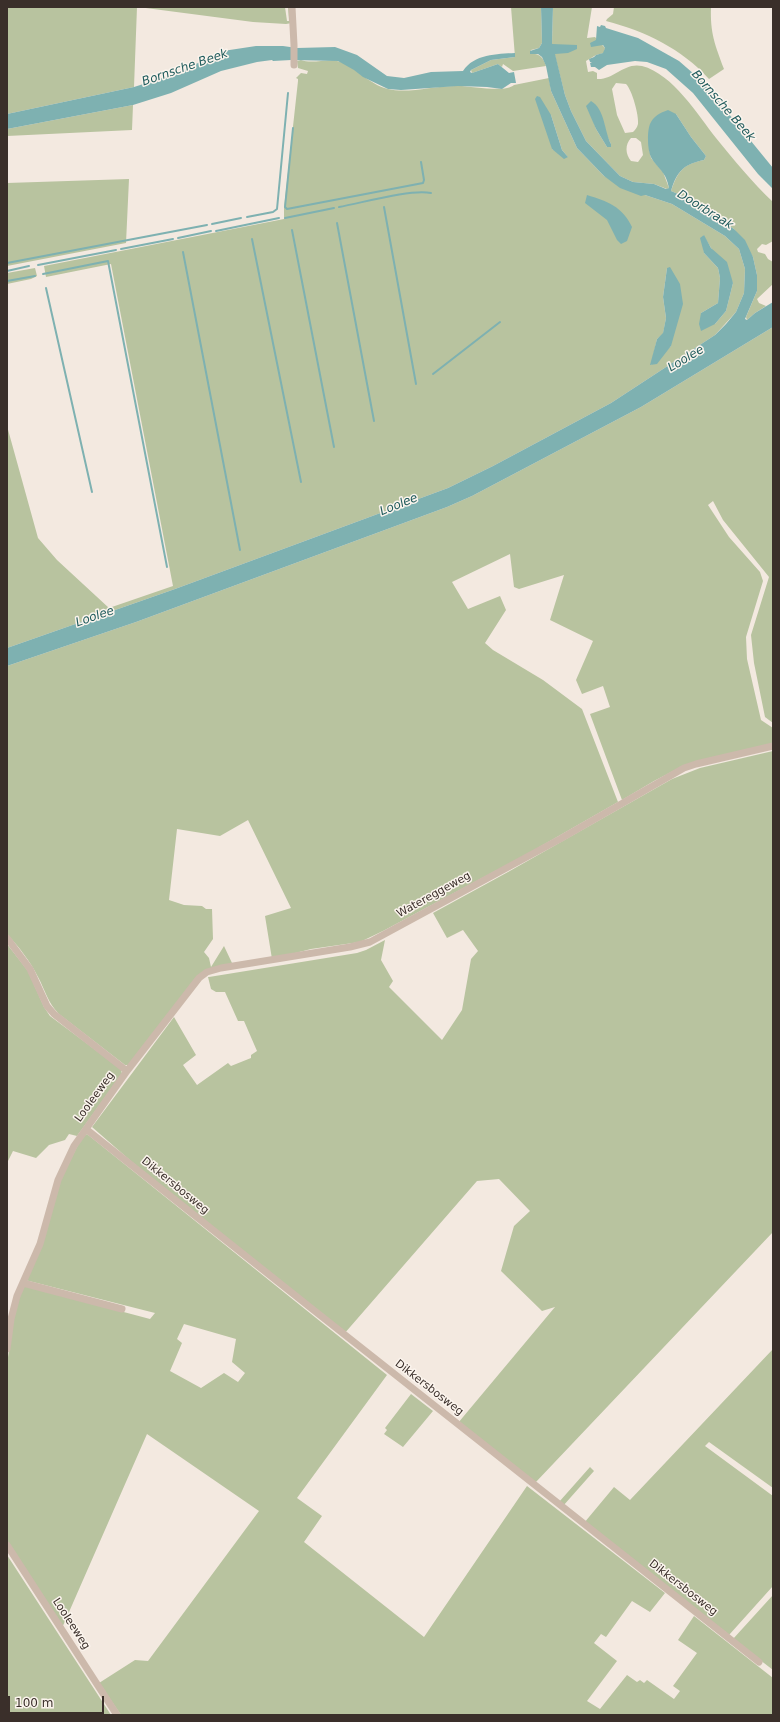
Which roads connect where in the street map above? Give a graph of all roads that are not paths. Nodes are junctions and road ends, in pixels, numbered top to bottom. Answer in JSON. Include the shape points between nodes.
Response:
{"nodes":[{"id":1,"x":292,"y":7,"type":"edge"},
{"id":2,"x":294,"y":65,"type":"dead end"},
{"id":3,"x":773,"y":746,"type":"edge"},
{"id":4,"x":7,"y":938,"type":"edge"},
{"id":5,"x":127,"y":1071,"type":"junction"},
{"id":6,"x":86,"y":1129,"type":"junction"},
{"id":7,"x":23,"y":1283,"type":"junction"},
{"id":8,"x":122,"y":1309,"type":"dead end"},
{"id":9,"x":7,"y":1349,"type":"edge"},
{"id":10,"x":7,"y":1545,"type":"edge"},
{"id":11,"x":759,"y":1662,"type":"dead end"},
{"id":12,"x":117,"y":1715,"type":"edge"}],
"edges":[{"from":1,"to":2,"type":"street"},
{"from":3,"to":5,"type":"street","name":"Watereggeweg","via":[[684,768],[560,839],[370,942],[207,972]]},
{"from":4,"to":5,"type":"street","name":"Looleeweg","via":[[30,969],[47,1006],[54,1014]]},
{"from":5,"to":6,"type":"street","name":"Looleeweg"},
{"from":6,"to":7,"type":"street","name":"Looleeweg","via":[[74,1146],[58,1180],[40,1244]]},
{"from":6,"to":11,"type":"street","name":"Dikkersbosweg"},
{"from":7,"to":8,"type":"street"},
{"from":7,"to":9,"type":"street","name":"Looleeweg","via":[[11,1319]]},
{"from":10,"to":12,"type":"street","name":"Looleeweg"}]}
